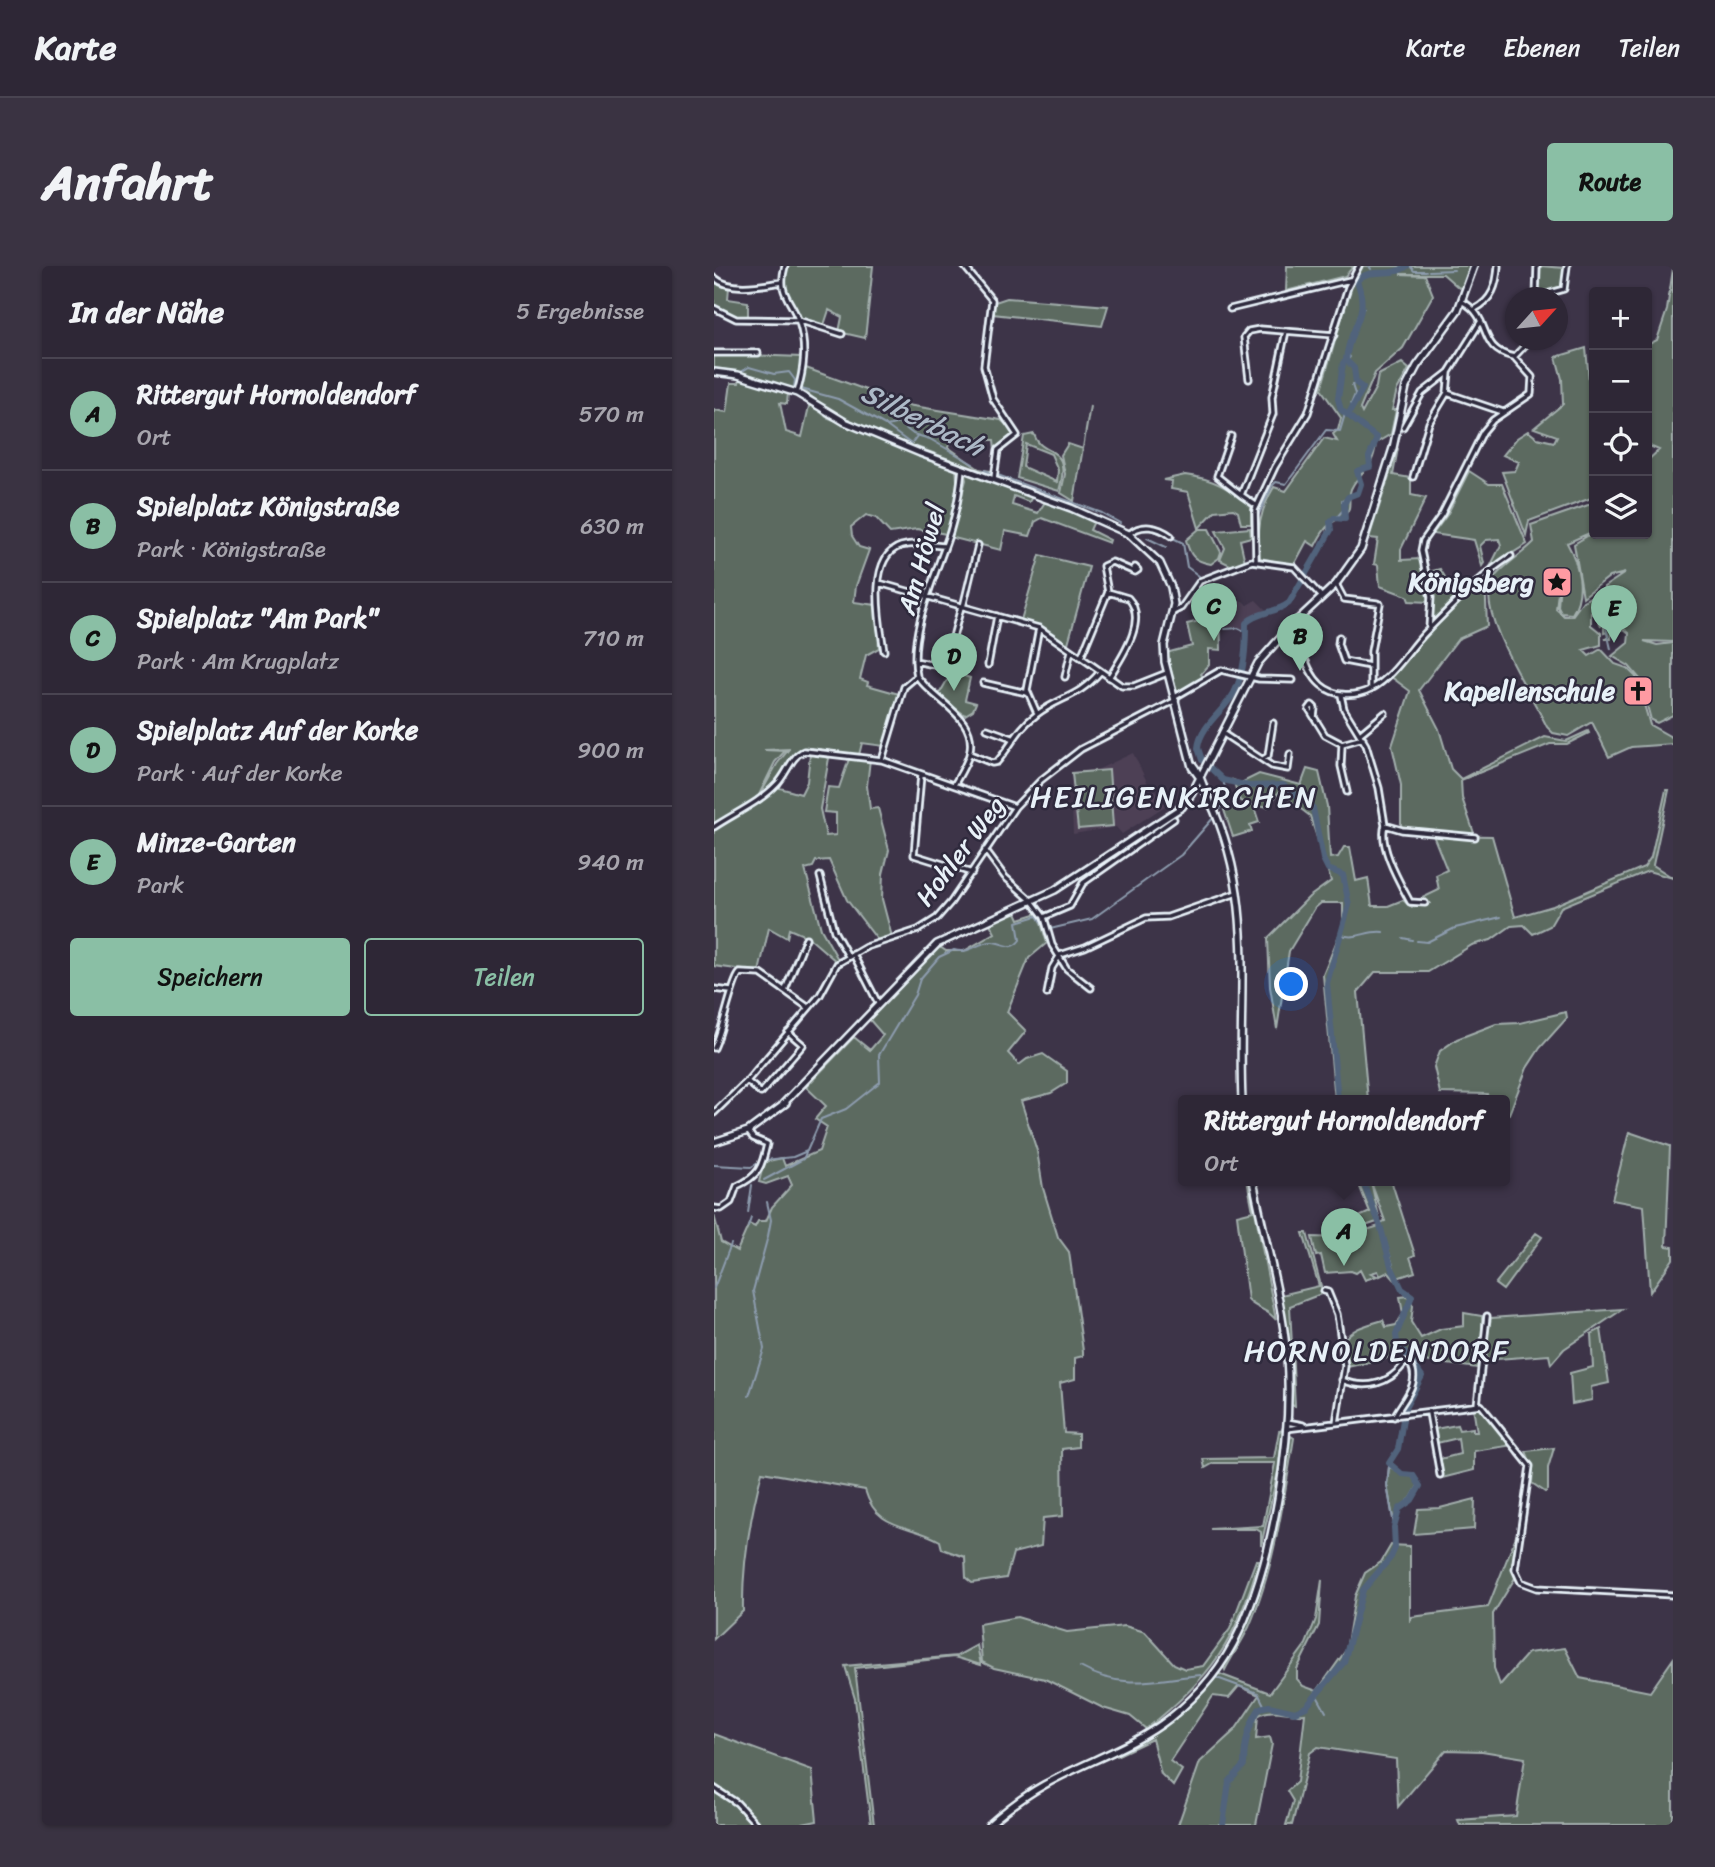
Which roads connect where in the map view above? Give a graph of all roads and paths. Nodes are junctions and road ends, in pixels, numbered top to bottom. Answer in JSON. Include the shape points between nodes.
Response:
{"nodes":[{"id":1,"x":785,"y":266,"type":"edge"},
{"id":2,"x":964,"y":266,"type":"edge"},
{"id":3,"x":1359,"y":266,"type":"edge"},
{"id":4,"x":1474,"y":266,"type":"edge"},
{"id":5,"x":1498,"y":266,"type":"edge"},
{"id":6,"x":1537,"y":266,"type":"edge"},
{"id":7,"x":1567,"y":266,"type":"edge"},
{"id":8,"x":715,"y":278,"type":"edge"},
{"id":9,"x":1351,"y":280,"type":"junction"},
{"id":10,"x":782,"y":282,"type":"junction"},
{"id":11,"x":1536,"y":287,"type":"edge"},
{"id":12,"x":1564,"y":287,"type":"edge"},
{"id":13,"x":1463,"y":302,"type":"junction"},
{"id":14,"x":714,"y":308,"type":"edge"},
{"id":15,"x":1230,"y":309,"type":"dead end"},
{"id":16,"x":1475,"y":309,"type":"junction"},
{"id":17,"x":798,"y":320,"type":"junction"},
{"id":18,"x":1481,"y":321,"type":"junction"},
{"id":19,"x":1286,"y":331,"type":"junction"},
{"id":20,"x":842,"y":334,"type":"dead end"},
{"id":21,"x":1334,"y":335,"type":"junction"},
{"id":22,"x":1521,"y":350,"type":"edge"},
{"id":23,"x":714,"y":353,"type":"edge"},
{"id":24,"x":758,"y":353,"type":"dead end"},
{"id":25,"x":1514,"y":357,"type":"junction"},
{"id":26,"x":714,"y":372,"type":"edge"},
{"id":27,"x":1449,"y":372,"type":"junction"},
{"id":28,"x":1249,"y":379,"type":"dead end"},
{"id":29,"x":798,"y":391,"type":"junction"},
{"id":30,"x":1447,"y":393,"type":"junction"},
{"id":31,"x":1503,"y":412,"type":"junction"},
{"id":32,"x":1403,"y":427,"type":"dead end"},
{"id":33,"x":1231,"y":436,"type":"dead end"},
{"id":34,"x":962,"y":468,"type":"junction"},
{"id":35,"x":995,"y":476,"type":"junction"},
{"id":36,"x":1413,"y":477,"type":"dead end"},
{"id":37,"x":1241,"y":495,"type":"junction"},
{"id":38,"x":1257,"y":506,"type":"junction"},
{"id":39,"x":1129,"y":534,"type":"junction"},
{"id":40,"x":1171,"y":536,"type":"dead end"},
{"id":41,"x":978,"y":545,"type":"dead end"},
{"id":42,"x":944,"y":546,"type":"junction"},
{"id":43,"x":1511,"y":556,"type":"dead end"},
{"id":44,"x":1256,"y":561,"type":"junction"},
{"id":45,"x":1132,"y":571,"type":"dead end"},
{"id":46,"x":879,"y":583,"type":"junction"},
{"id":47,"x":1336,"y":584,"type":"junction"},
{"id":48,"x":1108,"y":592,"type":"junction"},
{"id":49,"x":928,"y":597,"type":"junction"},
{"id":50,"x":1322,"y":597,"type":"junction"},
{"id":51,"x":1132,"y":602,"type":"junction"},
{"id":52,"x":1140,"y":603,"type":"dead end"},
{"id":53,"x":962,"y":607,"type":"junction"},
{"id":54,"x":1173,"y":612,"type":"junction"},
{"id":55,"x":997,"y":616,"type":"junction"},
{"id":56,"x":1039,"y":628,"type":"junction"},
{"id":57,"x":1289,"y":628,"type":"junction"},
{"id":58,"x":1429,"y":628,"type":"junction"},
{"id":59,"x":1339,"y":637,"type":"dead end"},
{"id":60,"x":884,"y":651,"type":"dead end"},
{"id":61,"x":1071,"y":651,"type":"junction"},
{"id":62,"x":1081,"y":658,"type":"junction"},
{"id":63,"x":915,"y":661,"type":"junction"},
{"id":64,"x":988,"y":665,"type":"dead end"},
{"id":65,"x":1370,"y":666,"type":"junction"},
{"id":66,"x":1100,"y":672,"type":"junction"},
{"id":67,"x":1167,"y":673,"type":"junction"},
{"id":68,"x":917,"y":676,"type":"junction"},
{"id":69,"x":1247,"y":676,"type":"junction"},
{"id":70,"x":1065,"y":677,"type":"dead end"},
{"id":71,"x":1109,"y":678,"type":"junction"},
{"id":72,"x":1293,"y":680,"type":"dead end"},
{"id":73,"x":984,"y":683,"type":"dead end"},
{"id":74,"x":1371,"y":689,"type":"junction"},
{"id":75,"x":1027,"y":693,"type":"junction"},
{"id":76,"x":1341,"y":695,"type":"junction"},
{"id":77,"x":1175,"y":699,"type":"junction"},
{"id":78,"x":1309,"y":709,"type":"dead end"},
{"id":79,"x":1037,"y":713,"type":"junction"},
{"id":80,"x":1385,"y":713,"type":"dead end"},
{"id":81,"x":1273,"y":723,"type":"dead end"},
{"id":82,"x":987,"y":729,"type":"dead end"},
{"id":83,"x":1222,"y":733,"type":"junction"},
{"id":84,"x":1362,"y":736,"type":"junction"},
{"id":85,"x":1013,"y":738,"type":"junction"},
{"id":86,"x":1342,"y":744,"type":"junction"},
{"id":87,"x":970,"y":754,"type":"junction"},
{"id":88,"x":1290,"y":754,"type":"dead end"},
{"id":89,"x":1263,"y":759,"type":"junction"},
{"id":90,"x":882,"y":761,"type":"junction"},
{"id":91,"x":921,"y":775,"type":"junction"},
{"id":92,"x":1200,"y":778,"type":"junction"},
{"id":93,"x":954,"y":785,"type":"junction"},
{"id":94,"x":1346,"y":792,"type":"dead end"},
{"id":95,"x":1192,"y":793,"type":"junction"},
{"id":96,"x":1208,"y":797,"type":"junction"},
{"id":97,"x":1014,"y":807,"type":"junction"},
{"id":98,"x":1174,"y":820,"type":"dead end"},
{"id":99,"x":1385,"y":825,"type":"junction"},
{"id":100,"x":714,"y":827,"type":"edge"},
{"id":101,"x":1475,"y":837,"type":"dead end"},
{"id":102,"x":985,"y":850,"type":"junction"},
{"id":103,"x":971,"y":873,"type":"junction"},
{"id":104,"x":820,"y":876,"type":"dead end"},
{"id":105,"x":1239,"y":892,"type":"junction"},
{"id":106,"x":1032,"y":901,"type":"junction"},
{"id":107,"x":1425,"y":903,"type":"dead end"},
{"id":108,"x":1044,"y":917,"type":"junction"},
{"id":109,"x":806,"y":938,"type":"dead end"},
{"id":110,"x":853,"y":954,"type":"junction"},
{"id":111,"x":1060,"y":955,"type":"junction"},
{"id":112,"x":848,"y":956,"type":"junction"},
{"id":113,"x":1091,"y":988,"type":"dead end"},
{"id":114,"x":714,"y":989,"type":"edge"},
{"id":115,"x":785,"y":990,"type":"junction"},
{"id":116,"x":731,"y":991,"type":"junction"},
{"id":117,"x":1047,"y":994,"type":"dead end"},
{"id":118,"x":878,"y":1003,"type":"junction"},
{"id":119,"x":809,"y":1008,"type":"junction"},
{"id":120,"x":788,"y":1032,"type":"junction"},
{"id":121,"x":714,"y":1048,"type":"edge"},
{"id":122,"x":747,"y":1081,"type":"junction"},
{"id":123,"x":1242,"y":1095,"type":"edge"},
{"id":124,"x":714,"y":1113,"type":"edge"},
{"id":125,"x":748,"y":1131,"type":"junction"},
{"id":126,"x":714,"y":1142,"type":"edge"},
{"id":127,"x":1254,"y":1186,"type":"edge"},
{"id":128,"x":714,"y":1208,"type":"edge"},
{"id":129,"x":1324,"y":1291,"type":"dead end"},
{"id":130,"x":1487,"y":1316,"type":"dead end"},
{"id":131,"x":1342,"y":1380,"type":"junction"},
{"id":132,"x":1477,"y":1405,"type":"junction"},
{"id":133,"x":1429,"y":1413,"type":"junction"},
{"id":134,"x":1396,"y":1417,"type":"junction"},
{"id":135,"x":1336,"y":1423,"type":"junction"},
{"id":136,"x":1287,"y":1426,"type":"junction"},
{"id":137,"x":1440,"y":1475,"type":"dead end"},
{"id":138,"x":1673,"y":1595,"type":"edge"},
{"id":139,"x":714,"y":1788,"type":"edge"},
{"id":140,"x":757,"y":1825,"type":"edge"},
{"id":141,"x":989,"y":1825,"type":"edge"}],
"edges":[{"from":1,"to":10,"type":"street"},
{"from":2,"to":35,"type":"street","via":[[992,300],[984,366],[993,399],[1017,435],[998,450]]},
{"from":3,"to":9,"type":"street"},
{"from":4,"to":13,"type":"main road"},
{"from":5,"to":16,"type":"street","via":[[1496,287]]},
{"from":6,"to":11,"type":"street"},
{"from":7,"to":12,"type":"street"},
{"from":8,"to":10,"type":"street","via":[[748,286]]},
{"from":9,"to":15,"type":"street"},
{"from":9,"to":21,"type":"street"},
{"from":10,"to":17,"type":"street"},
{"from":13,"to":16,"type":"street"},
{"from":13,"to":47,"type":"main road","via":[[1411,375],[1364,541]]},
{"from":14,"to":17,"type":"street","via":[[745,321]]},
{"from":16,"to":18,"type":"street"},
{"from":17,"to":20,"type":"street"},
{"from":17,"to":29,"type":"street","via":[[805,359]]},
{"from":18,"to":25,"type":"street","via":[[1495,351]]},
{"from":18,"to":27,"type":"street"},
{"from":19,"to":21,"type":"street"},
{"from":19,"to":28,"type":"street","via":[[1255,329],[1245,335]]},
{"from":19,"to":37,"type":"street","via":[[1272,397],[1273,414]]},
{"from":21,"to":38,"type":"street","via":[[1308,413]]},
{"from":22,"to":25,"type":"street"},
{"from":23,"to":24,"type":"street"},
{"from":25,"to":31,"type":"street","via":[[1530,373],[1533,388],[1524,401]]},
{"from":26,"to":29,"type":"main road"},
{"from":27,"to":30,"type":"street"},
{"from":27,"to":32,"type":"street","via":[[1420,396]]},
{"from":29,"to":34,"type":"main road","via":[[836,418]]},
{"from":30,"to":31,"type":"street"},
{"from":30,"to":36,"type":"street","via":[[1429,423]]},
{"from":31,"to":58,"type":"street","via":[[1483,432],[1442,514],[1423,541]]},
{"from":33,"to":37,"type":"street","via":[[1217,476]]},
{"from":34,"to":35,"type":"main road"},
{"from":34,"to":42,"type":"street","name":"Am Höwel","via":[[961,493]]},
{"from":35,"to":39,"type":"main road"},
{"from":37,"to":38,"type":"street"},
{"from":38,"to":44,"type":"street"},
{"from":39,"to":40,"type":"street","via":[[1150,527]]},
{"from":39,"to":54,"type":"main road","via":[[1164,569],[1173,593]]},
{"from":41,"to":53,"type":"street"},
{"from":42,"to":46,"type":"street","via":[[915,543],[894,550],[882,566]]},
{"from":42,"to":49,"type":"street","name":"Am Höwel"},
{"from":43,"to":58,"type":"street","via":[[1474,583]]},
{"from":44,"to":50,"type":"street","via":[[1302,573]]},
{"from":44,"to":54,"type":"street","via":[[1198,582],[1181,608]]},
{"from":45,"to":48,"type":"street","via":[[1104,564]]},
{"from":46,"to":49,"type":"street"},
{"from":46,"to":60,"type":"street"},
{"from":47,"to":50,"type":"main road"},
{"from":47,"to":65,"type":"street","via":[[1344,599],[1378,603]]},
{"from":48,"to":51,"type":"street"},
{"from":48,"to":62,"type":"street"},
{"from":49,"to":53,"type":"street"},
{"from":49,"to":63,"type":"street","name":"Am Höwel"},
{"from":50,"to":57,"type":"main road"},
{"from":51,"to":52,"type":"street"},
{"from":51,"to":71,"type":"street","via":[[1132,634]]},
{"from":53,"to":55,"type":"street"},
{"from":53,"to":63,"type":"street","via":[[945,667]]},
{"from":54,"to":67,"type":"main road","via":[[1164,645]]},
{"from":55,"to":56,"type":"street"},
{"from":55,"to":64,"type":"street"},
{"from":56,"to":61,"type":"street"},
{"from":56,"to":75,"type":"street"},
{"from":57,"to":69,"type":"main road"},
{"from":57,"to":76,"type":"street","via":[[1317,680]]},
{"from":58,"to":74,"type":"street"},
{"from":59,"to":65,"type":"street","via":[[1344,661]]},
{"from":61,"to":62,"type":"street"},
{"from":61,"to":70,"type":"street"},
{"from":62,"to":66,"type":"street"},
{"from":63,"to":68,"type":"street","name":"Am Höwel"},
{"from":65,"to":74,"type":"street"},
{"from":66,"to":71,"type":"street"},
{"from":66,"to":79,"type":"street","via":[[1079,693]]},
{"from":67,"to":71,"type":"street","via":[[1132,686]]},
{"from":67,"to":77,"type":"main road"},
{"from":68,"to":87,"type":"street","via":[[964,723]]},
{"from":68,"to":90,"type":"street","via":[[904,687]]},
{"from":69,"to":72,"type":"street"},
{"from":69,"to":77,"type":"street","name":"Hohler Weg","via":[[1214,672]]},
{"from":69,"to":83,"type":"main road"},
{"from":73,"to":75,"type":"street"},
{"from":74,"to":76,"type":"street"},
{"from":75,"to":79,"type":"street"},
{"from":76,"to":84,"type":"street","via":[[1344,709]]},
{"from":77,"to":92,"type":"main road","via":[[1191,762]]},
{"from":77,"to":97,"type":"street","name":"Hohler Weg","via":[[1068,758]]},
{"from":78,"to":86,"type":"street","via":[[1325,736]]},
{"from":79,"to":85,"type":"street"},
{"from":80,"to":84,"type":"street"},
{"from":81,"to":89,"type":"street","via":[[1268,756]]},
{"from":82,"to":85,"type":"street"},
{"from":83,"to":89,"type":"street"},
{"from":83,"to":92,"type":"main road"},
{"from":84,"to":86,"type":"street"},
{"from":84,"to":99,"type":"street"},
{"from":85,"to":87,"type":"street","via":[[997,762]]},
{"from":86,"to":94,"type":"street"},
{"from":87,"to":93,"type":"street"},
{"from":88,"to":89,"type":"street","via":[[1286,770]]},
{"from":90,"to":91,"type":"street"},
{"from":90,"to":100,"type":"street","via":[[799,753],[766,795]]},
{"from":91,"to":93,"type":"street"},
{"from":91,"to":103,"type":"street","via":[[914,855]]},
{"from":92,"to":95,"type":"main road"},
{"from":92,"to":96,"type":"main road"},
{"from":93,"to":97,"type":"street"},
{"from":95,"to":96,"type":"main road"},
{"from":95,"to":106,"type":"main road","via":[[1175,813]]},
{"from":96,"to":105,"type":"main road","via":[[1229,848]]},
{"from":97,"to":102,"type":"street","name":"Hohler Weg"},
{"from":98,"to":108,"type":"street","via":[[1083,883],[1070,906]]},
{"from":99,"to":101,"type":"street"},
{"from":99,"to":107,"type":"street","via":[[1388,853],[1408,898],[1413,904]]},
{"from":102,"to":103,"type":"street","name":"Hohler Weg"},
{"from":102,"to":106,"type":"street","via":[[1013,886]]},
{"from":103,"to":110,"type":"street","name":"Hohler Weg","via":[[928,925]]},
{"from":104,"to":112,"type":"street","via":[[834,931]]},
{"from":105,"to":111,"type":"street","via":[[1168,916],[1146,918]]},
{"from":105,"to":123,"type":"main road"},
{"from":106,"to":108,"type":"street"},
{"from":106,"to":118,"type":"main road","via":[[937,944]]},
{"from":108,"to":111,"type":"street"},
{"from":109,"to":115,"type":"street"},
{"from":110,"to":112,"type":"street","name":"Hohler Weg"},
{"from":110,"to":118,"type":"street"},
{"from":111,"to":113,"type":"street","via":[[1067,969]]},
{"from":111,"to":117,"type":"street"},
{"from":112,"to":119,"type":"street","name":"Hohler Weg","via":[[837,964]]},
{"from":114,"to":116,"type":"street"},
{"from":115,"to":116,"type":"street","via":[[761,974],[745,972],[736,977]]},
{"from":115,"to":119,"type":"street"},
{"from":116,"to":121,"type":"street"},
{"from":118,"to":125,"type":"main road","via":[[783,1104]]},
{"from":119,"to":120,"type":"street","name":"Hohler Weg"},
{"from":120,"to":122,"type":"street","name":"Hohler Weg"},
{"from":120,"to":122,"type":"street","via":[[803,1045],[761,1093]]},
{"from":122,"to":124,"type":"street","name":"Hohler Weg"},
{"from":125,"to":126,"type":"main road"},
{"from":125,"to":128,"type":"street","via":[[767,1144],[754,1178],[737,1186],[731,1202]]},
{"from":127,"to":136,"type":"main road","via":[[1280,1308],[1287,1360]]},
{"from":129,"to":131,"type":"street","via":[[1337,1314],[1345,1366]]},
{"from":130,"to":132,"type":"street"},
{"from":131,"to":134,"type":"street","via":[[1356,1385],[1380,1384],[1409,1363],[1413,1381]]},
{"from":131,"to":135,"type":"street"},
{"from":132,"to":133,"type":"street"},
{"from":132,"to":138,"type":"street","via":[[1489,1412],[1530,1465],[1515,1569],[1521,1582],[1537,1588]]},
{"from":133,"to":134,"type":"street"},
{"from":133,"to":137,"type":"street"},
{"from":134,"to":135,"type":"street"},
{"from":135,"to":136,"type":"street"},
{"from":136,"to":141,"type":"main road","via":[[1277,1497],[1255,1591],[1240,1631],[1217,1669],[1190,1701],[1155,1729],[1045,1784]]},
{"from":139,"to":140,"type":"street","via":[[737,1803]]}]}
